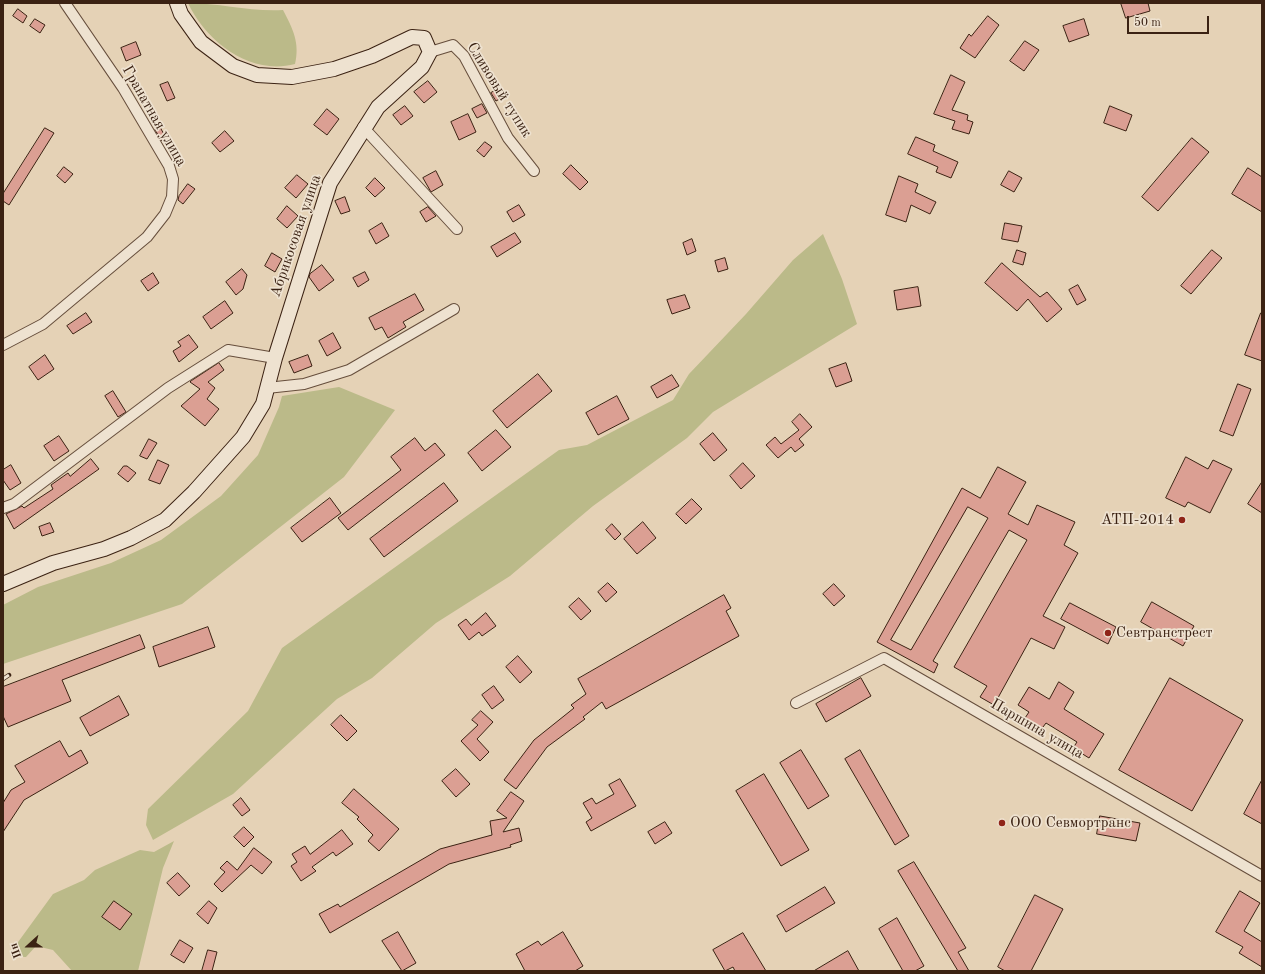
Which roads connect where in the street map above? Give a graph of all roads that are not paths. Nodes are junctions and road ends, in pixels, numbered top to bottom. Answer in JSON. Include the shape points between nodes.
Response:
{"nodes":[{"id":1,"x":65,"y":3,"type":"edge"},
{"id":2,"x":177,"y":3,"type":"edge"},
{"id":3,"x":430,"y":52,"type":"junction"},
{"id":4,"x":363,"y":127,"type":"junction"},
{"id":5,"x":534,"y":171,"type":"dead end"},
{"id":6,"x":457,"y":229,"type":"dead end"},
{"id":7,"x":454,"y":310,"type":"dead end"},
{"id":8,"x":3,"y":345,"type":"edge"},
{"id":9,"x":275,"y":358,"type":"junction"},
{"id":10,"x":267,"y":388,"type":"junction"},
{"id":11,"x":3,"y":508,"type":"edge"},
{"id":12,"x":3,"y":584,"type":"edge"},
{"id":13,"x":796,"y":703,"type":"dead end"},
{"id":14,"x":1262,"y":876,"type":"edge"}],
"edges":[{"from":1,"to":8,"type":"street","name":"Гранатная улица","via":[[123,88],[169,166],[173,180],[172,197],[165,214],[147,237],[44,324]]},
{"from":2,"to":3,"type":"main road","via":[[181,14],[201,42],[233,66],[257,75],[292,77],[334,69],[372,56],[412,37],[424,38]]},
{"from":3,"to":4,"type":"main road","name":"Абрикосовая улица","via":[[422,67],[378,106]]},
{"from":3,"to":5,"type":"street","name":"Сливовый тупик","via":[[453,45],[464,56],[505,132]]},
{"from":4,"to":6,"type":"street"},
{"from":4,"to":9,"type":"main road","name":"Абрикосовая улица","via":[[330,182]]},
{"from":7,"to":10,"type":"street","via":[[349,370],[304,384]]},
{"from":9,"to":10,"type":"main road","name":"Абрикосовая улица"},
{"from":9,"to":11,"type":"street","via":[[228,350],[168,388],[14,504]]},
{"from":10,"to":12,"type":"main road","name":"Абрикосовая улица","via":[[263,404],[244,437],[165,520],[104,549],[53,563]]},
{"from":13,"to":14,"type":"street","name":"Паршина улица","via":[[884,658]]}]}
